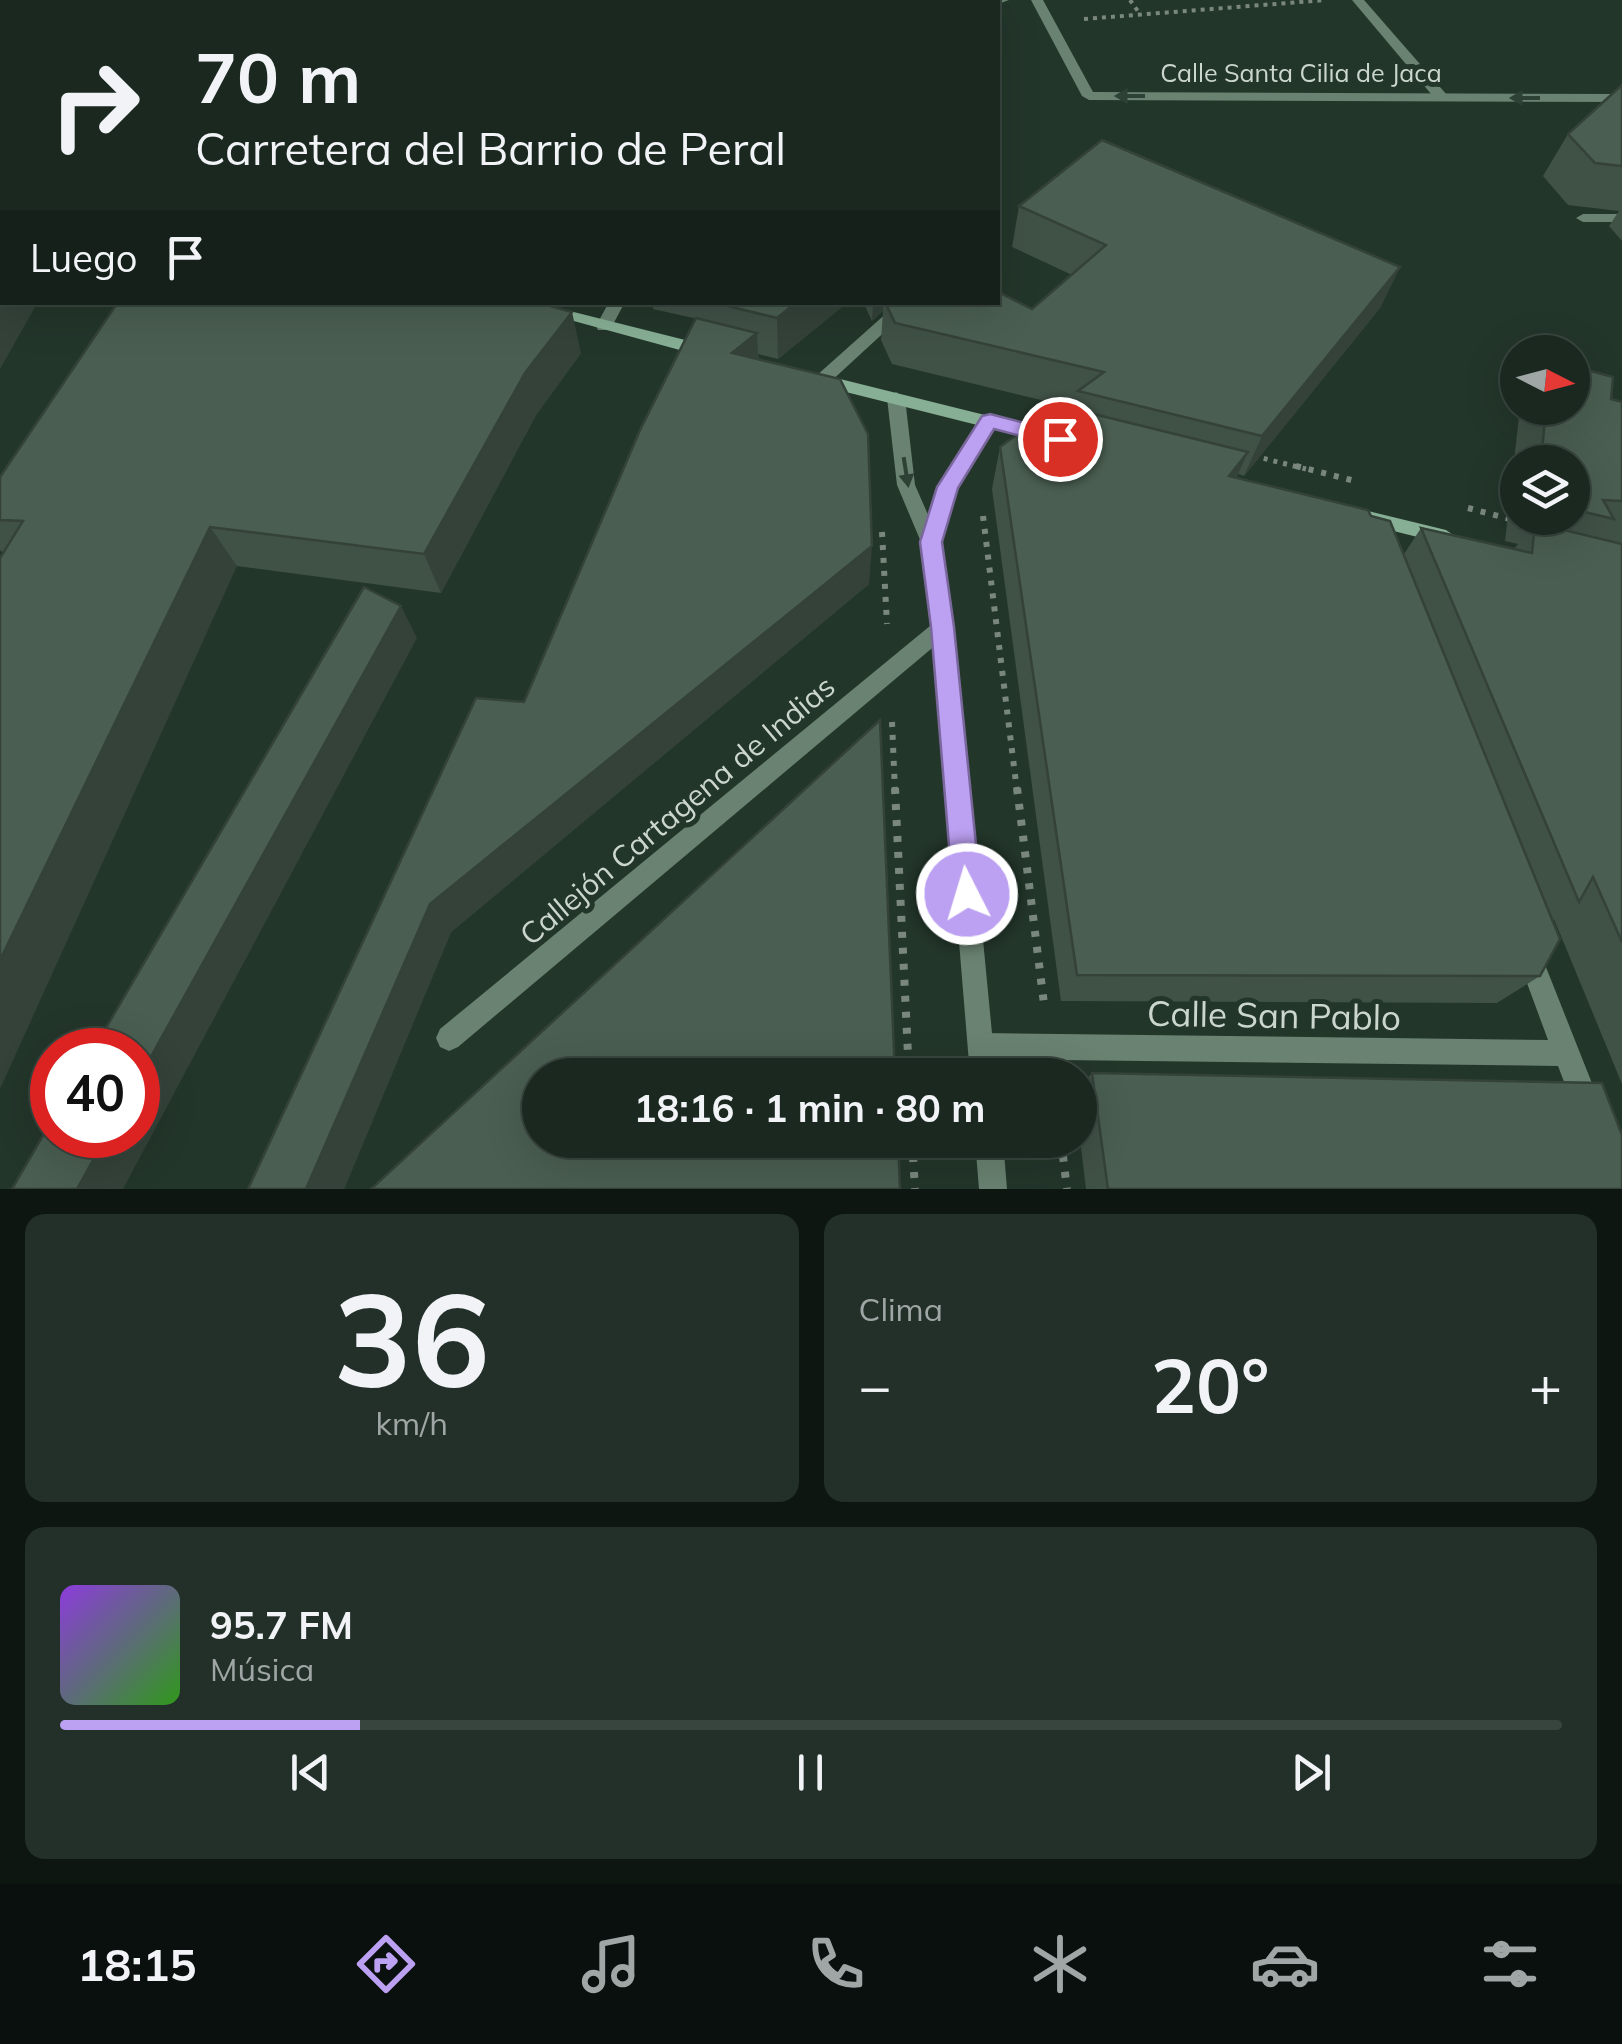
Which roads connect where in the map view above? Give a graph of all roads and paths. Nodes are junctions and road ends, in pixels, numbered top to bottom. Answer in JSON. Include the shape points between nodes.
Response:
{"nodes":[{"id":1,"x":1037,"y":0,"type":"edge"},
{"id":2,"x":1130,"y":0,"type":"edge"},
{"id":3,"x":1326,"y":0,"type":"edge"},
{"id":4,"x":1358,"y":0,"type":"edge"},
{"id":5,"x":1141,"y":15,"type":"junction"},
{"id":6,"x":1088,"y":30,"type":"dead end"},
{"id":7,"x":1442,"y":98,"type":"junction"},
{"id":8,"x":1622,"y":98,"type":"edge"},
{"id":9,"x":1583,"y":218,"type":"dead end"},
{"id":10,"x":1622,"y":218,"type":"edge"},
{"id":11,"x":524,"y":305,"type":"edge"},
{"id":12,"x":615,"y":305,"type":"edge"},
{"id":13,"x":905,"y":305,"type":"edge"},
{"id":14,"x":604,"y":326,"type":"junction"},
{"id":15,"x":729,"y":357,"type":"edge"},
{"id":16,"x":812,"y":378,"type":"joint"},
{"id":17,"x":896,"y":398,"type":"junction"},
{"id":18,"x":990,"y":421,"type":"junction"},
{"id":19,"x":1077,"y":444,"type":"edge"},
{"id":20,"x":1246,"y":454,"type":"edge"},
{"id":21,"x":1378,"y":486,"type":"dead end"},
{"id":22,"x":1453,"y":505,"type":"dead end"},
{"id":23,"x":982,"y":508,"type":"dead end"},
{"id":24,"x":1351,"y":513,"type":"joint"},
{"id":25,"x":1500,"y":516,"type":"edge"},
{"id":26,"x":881,"y":522,"type":"dead end"},
{"id":27,"x":931,"y":542,"type":"junction"},
{"id":28,"x":1370,"y":542,"type":"edge"},
{"id":29,"x":1472,"y":544,"type":"edge"},
{"id":30,"x":943,"y":627,"type":"junction"},
{"id":31,"x":889,"y":672,"type":"junction"},
{"id":32,"x":1524,"y":942,"type":"edge"},
{"id":33,"x":449,"y":1038,"type":"dead end"},
{"id":34,"x":981,"y":1046,"type":"junction"},
{"id":35,"x":1049,"y":1048,"type":"junction"},
{"id":36,"x":1566,"y":1052,"type":"junction"},
{"id":37,"x":908,"y":1058,"type":"edge"},
{"id":38,"x":982,"y":1058,"type":"edge"},
{"id":39,"x":1598,"y":1138,"type":"edge"},
{"id":40,"x":913,"y":1158,"type":"edge"},
{"id":41,"x":990,"y":1158,"type":"edge"},
{"id":42,"x":1063,"y":1158,"type":"edge"},
{"id":43,"x":915,"y":1189,"type":"edge"},
{"id":44,"x":993,"y":1189,"type":"edge"},
{"id":45,"x":1067,"y":1189,"type":"edge"}],
"edges":[{"from":7,"to":1,"type":"street","name":"Calle Santa Cilia de Jaca","one_way":true,"via":[[1089,96]]},
{"from":2,"to":5,"type":"path"},
{"from":3,"to":5,"type":"path"},
{"from":4,"to":7,"type":"street"},
{"from":5,"to":6,"type":"path","via":[[1082,20]]},
{"from":8,"to":7,"type":"street","name":"Calle Santa Cilia de Jaca","one_way":true},
{"from":9,"to":10,"type":"street"},
{"from":11,"to":14,"type":"main road"},
{"from":12,"to":14,"type":"street"},
{"from":13,"to":16,"type":"street"},
{"from":14,"to":15,"type":"main road"},
{"from":16,"to":17,"type":"main road"},
{"from":17,"to":18,"type":"main road"},
{"from":17,"to":27,"type":"street","one_way":true,"via":[[906,485]]},
{"from":18,"to":19,"type":"main road"},
{"from":18,"to":27,"type":"street","via":[[948,487]]},
{"from":20,"to":21,"type":"path"},
{"from":22,"to":25,"type":"path"},
{"from":23,"to":35,"type":"path"},
{"from":24,"to":28,"type":"street"},
{"from":24,"to":29,"type":"main road"},
{"from":26,"to":31,"type":"path"},
{"from":27,"to":30,"type":"street"},
{"from":30,"to":31,"type":"street","name":"Callejón Cartagena de Indias"},
{"from":30,"to":34,"type":"street"},
{"from":31,"to":33,"type":"street","name":"Callejón Cartagena de Indias"},
{"from":31,"to":37,"type":"path"},
{"from":32,"to":36,"type":"street"},
{"from":34,"to":35,"type":"street","name":"Calle San Pablo"},
{"from":34,"to":38,"type":"street"},
{"from":35,"to":36,"type":"street","name":"Calle San Pablo"},
{"from":36,"to":39,"type":"street"},
{"from":40,"to":43,"type":"path"},
{"from":41,"to":44,"type":"street"},
{"from":42,"to":45,"type":"path"}]}
